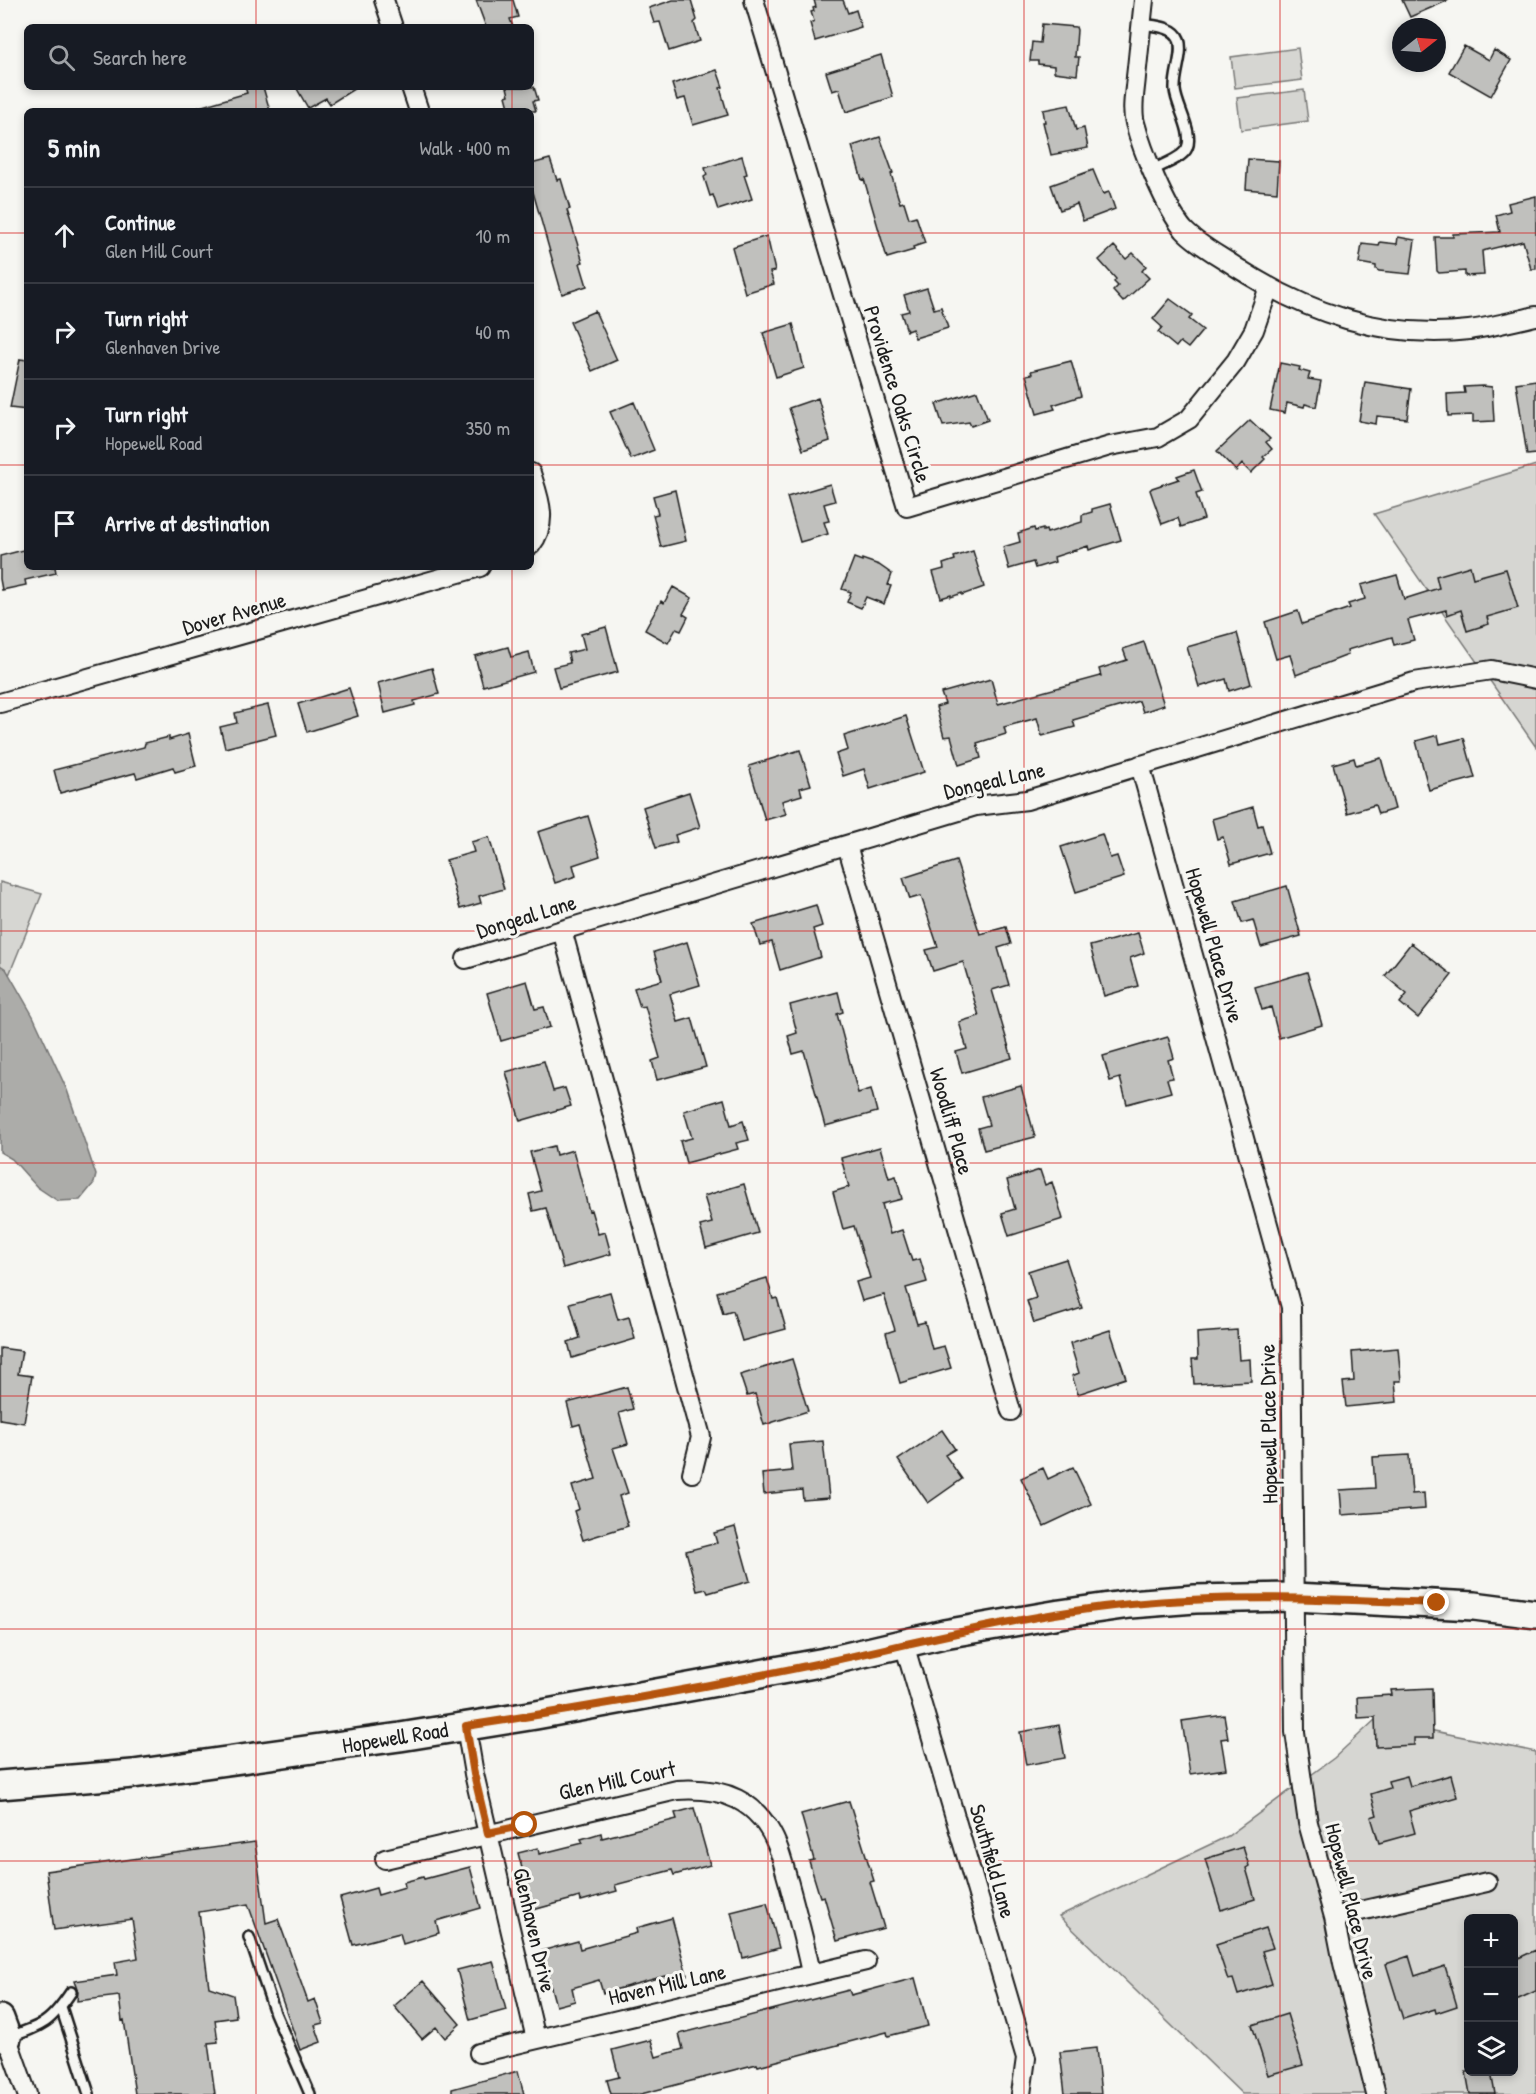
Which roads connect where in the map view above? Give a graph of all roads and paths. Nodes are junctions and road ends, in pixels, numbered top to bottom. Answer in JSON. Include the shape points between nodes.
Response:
{"nodes":[{"id":1,"x":384,"y":0,"type":"edge"},
{"id":2,"x":754,"y":0,"type":"edge"},
{"id":3,"x":1144,"y":0,"type":"edge"},
{"id":4,"x":392,"y":24,"type":"edge"},
{"id":5,"x":1142,"y":24,"type":"junction"},
{"id":6,"x":412,"y":90,"type":"edge"},
{"id":7,"x":418,"y":108,"type":"edge"},
{"id":8,"x":1152,"y":170,"type":"junction"},
{"id":9,"x":1269,"y":287,"type":"junction"},
{"id":10,"x":1536,"y":316,"type":"edge"},
{"id":11,"x":534,"y":483,"type":"edge"},
{"id":12,"x":534,"y":541,"type":"edge"},
{"id":13,"x":469,"y":570,"type":"edge"},
{"id":14,"x":1536,"y":679,"type":"edge"},
{"id":15,"x":0,"y":703,"type":"edge"},
{"id":16,"x":1140,"y":765,"type":"junction"},
{"id":17,"x":847,"y":845,"type":"junction"},
{"id":18,"x":562,"y":930,"type":"junction"},
{"id":19,"x":466,"y":959,"type":"dead end"},
{"id":20,"x":1011,"y":1411,"type":"dead end"},
{"id":21,"x":692,"y":1473,"type":"dead end"},
{"id":22,"x":1294,"y":1597,"type":"junction"},
{"id":23,"x":1536,"y":1614,"type":"edge"},
{"id":24,"x":904,"y":1644,"type":"junction"},
{"id":25,"x":466,"y":1726,"type":"junction"},
{"id":26,"x":0,"y":1785,"type":"edge"},
{"id":27,"x":488,"y":1833,"type":"junction"},
{"id":28,"x":386,"y":1859,"type":"dead end"},
{"id":29,"x":1488,"y":1882,"type":"dead end"},
{"id":30,"x":1334,"y":1917,"type":"junction"},
{"id":31,"x":249,"y":1937,"type":"dead end"},
{"id":32,"x":866,"y":1961,"type":"dead end"},
{"id":33,"x":811,"y":1973,"type":"junction"},
{"id":34,"x":71,"y":1992,"type":"dead end"},
{"id":35,"x":61,"y":2007,"type":"junction"},
{"id":36,"x":3,"y":2029,"type":"edge"},
{"id":37,"x":536,"y":2039,"type":"junction"},
{"id":38,"x":479,"y":2053,"type":"dead end"},
{"id":39,"x":27,"y":2094,"type":"edge"},
{"id":40,"x":89,"y":2094,"type":"edge"},
{"id":41,"x":310,"y":2094,"type":"edge"},
{"id":42,"x":1022,"y":2094,"type":"edge"},
{"id":43,"x":1376,"y":2094,"type":"edge"}],
"edges":[{"from":1,"to":4,"type":"street"},
{"from":2,"to":9,"type":"street","name":"Providence Oaks Circle","via":[[908,507],[1110,446],[1158,437],[1189,419],[1236,361],[1254,330]]},
{"from":3,"to":5,"type":"street"},
{"from":5,"to":8,"type":"street","via":[[1134,120]]},
{"from":5,"to":8,"type":"lane","via":[[1172,30],[1179,38],[1175,90],[1189,138],[1182,154]]},
{"from":6,"to":7,"type":"street"},
{"from":8,"to":9,"type":"street","via":[[1184,230]]},
{"from":9,"to":10,"type":"street","via":[[1330,315],[1385,328],[1470,330]]},
{"from":11,"to":12,"type":"street","via":[[542,520]]},
{"from":13,"to":15,"type":"street","name":"Dover Avenue"},
{"from":14,"to":16,"type":"street","name":"Dongeal Lane","via":[[1492,670],[1414,682]]},
{"from":16,"to":17,"type":"street","name":"Dongeal Lane","via":[[1027,800],[976,806]]},
{"from":16,"to":22,"type":"street","name":"Hopewell Place Drive","via":[[1291,1307]]},
{"from":17,"to":18,"type":"street","name":"Dongeal Lane"},
{"from":17,"to":20,"type":"street","name":"Woodliff Place"},
{"from":18,"to":19,"type":"street","name":"Dongeal Lane"},
{"from":18,"to":21,"type":"street","via":[[701,1437]]},
{"from":22,"to":23,"type":"street","name":"Hopewell Road","via":[[1474,1605]]},
{"from":22,"to":24,"type":"street","name":"Hopewell Road","via":[[1130,1604]]},
{"from":22,"to":30,"type":"street","name":"Hopewell Place Drive","via":[[1295,1732],[1308,1823]]},
{"from":24,"to":25,"type":"street","name":"Hopewell Road"},
{"from":24,"to":42,"type":"street","name":"Southfield Lane","via":[[1026,2058]]},
{"from":25,"to":26,"type":"street","name":"Hopewell Road","via":[[133,1774]]},
{"from":25,"to":27,"type":"street","name":"Glenhaven Drive"},
{"from":27,"to":28,"type":"street","name":"Glen Mill Court"},
{"from":27,"to":33,"type":"street","name":"Glen Mill Court","via":[[677,1790],[702,1788],[743,1801],[765,1821],[777,1845]]},
{"from":27,"to":37,"type":"street","name":"Glenhaven Drive"},
{"from":29,"to":30,"type":"street"},
{"from":30,"to":43,"type":"street","name":"Hopewell Place Drive"},
{"from":31,"to":41,"type":"lane","via":[[274,2013]]},
{"from":32,"to":33,"type":"street","name":"Haven Mill Lane"},
{"from":33,"to":37,"type":"street","name":"Haven Mill Lane"},
{"from":34,"to":35,"type":"lane"},
{"from":35,"to":36,"type":"lane","via":[[37,2028]]},
{"from":35,"to":40,"type":"lane"},
{"from":36,"to":39,"type":"street"},
{"from":37,"to":38,"type":"street","name":"Haven Mill Lane"}]}
